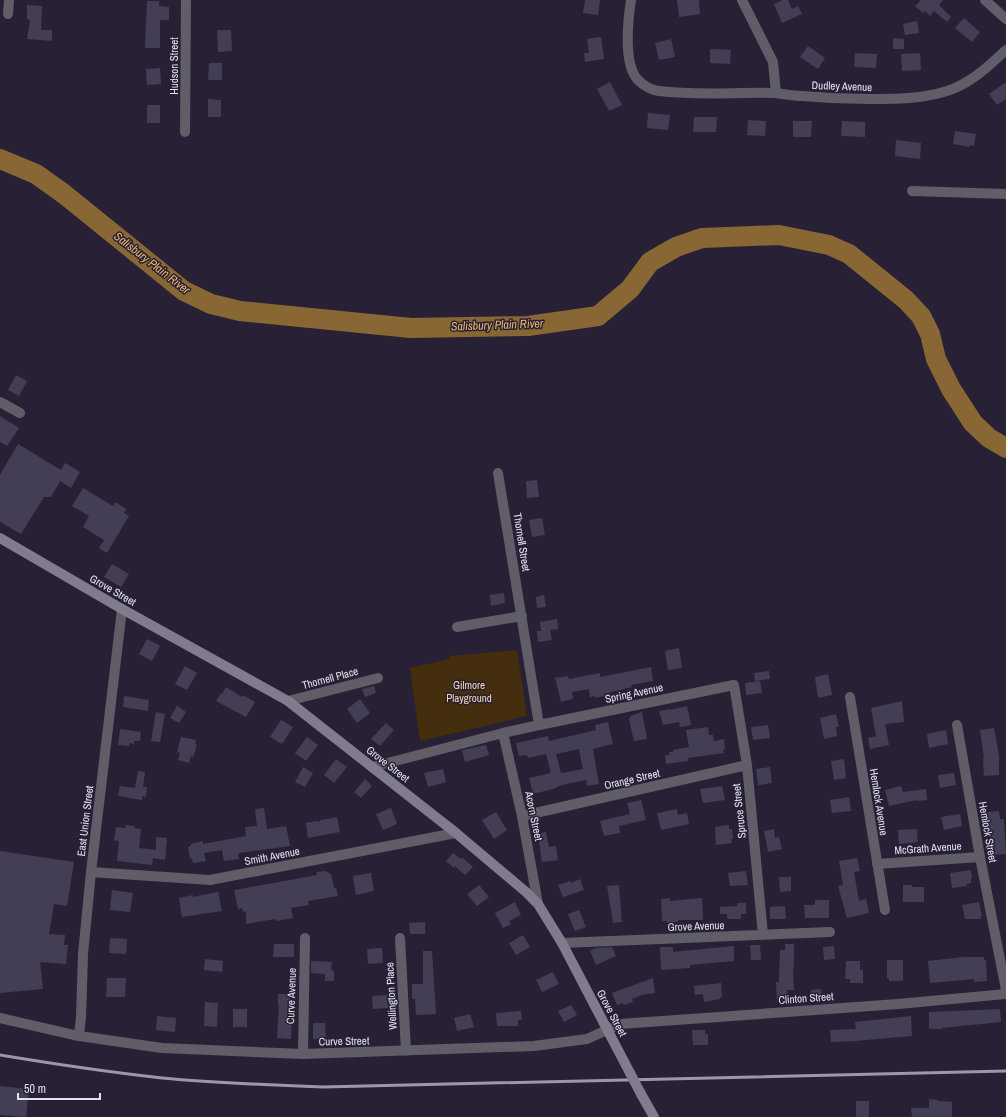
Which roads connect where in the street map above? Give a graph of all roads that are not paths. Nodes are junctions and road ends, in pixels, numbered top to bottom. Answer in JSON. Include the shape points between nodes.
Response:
{"nodes":[{"id":1,"x":9,"y":0,"type":"edge"},
{"id":2,"x":186,"y":0,"type":"edge"},
{"id":3,"x":631,"y":0,"type":"edge"},
{"id":4,"x":742,"y":0,"type":"edge"},
{"id":5,"x":985,"y":0,"type":"edge"},
{"id":6,"x":8,"y":14,"type":"dead end"},
{"id":7,"x":1006,"y":18,"type":"edge"},
{"id":8,"x":1006,"y":50,"type":"edge"},
{"id":9,"x":776,"y":93,"type":"junction"},
{"id":10,"x":185,"y":132,"type":"dead end"},
{"id":11,"x":912,"y":191,"type":"dead end"},
{"id":12,"x":1006,"y":194,"type":"edge"},
{"id":13,"x":0,"y":402,"type":"edge"},
{"id":14,"x":20,"y":413,"type":"dead end"},
{"id":15,"x":498,"y":473,"type":"dead end"},
{"id":16,"x":0,"y":538,"type":"edge"},
{"id":17,"x":122,"y":609,"type":"junction"},
{"id":18,"x":522,"y":616,"type":"junction"},
{"id":19,"x":457,"y":627,"type":"dead end"},
{"id":20,"x":378,"y":678,"type":"dead end"},
{"id":21,"x":734,"y":685,"type":"joint"},
{"id":22,"x":850,"y":697,"type":"dead end"},
{"id":23,"x":288,"y":701,"type":"junction"},
{"id":24,"x":539,"y":725,"type":"junction"},
{"id":25,"x":957,"y":725,"type":"dead end"},
{"id":26,"x":502,"y":733,"type":"junction"},
{"id":27,"x":747,"y":765,"type":"junction"},
{"id":28,"x":372,"y":767,"type":"junction"},
{"id":29,"x":522,"y":816,"type":"junction"},
{"id":30,"x":456,"y":833,"type":"junction"},
{"id":31,"x":980,"y":857,"type":"junction"},
{"id":32,"x":877,"y":864,"type":"junction"},
{"id":33,"x":91,"y":872,"type":"junction"},
{"id":34,"x":538,"y":904,"type":"junction"},
{"id":35,"x":885,"y":910,"type":"dead end"},
{"id":36,"x":830,"y":932,"type":"dead end"},
{"id":37,"x":763,"y":935,"type":"junction"},
{"id":38,"x":305,"y":938,"type":"dead end"},
{"id":39,"x":400,"y":938,"type":"dead end"},
{"id":40,"x":562,"y":943,"type":"junction"},
{"id":41,"x":1006,"y":990,"type":"edge"},
{"id":42,"x":1006,"y":994,"type":"edge"},
{"id":43,"x":0,"y":1018,"type":"edge"},
{"id":44,"x":608,"y":1029,"type":"junction"},
{"id":45,"x":79,"y":1036,"type":"junction"},
{"id":46,"x":406,"y":1051,"type":"junction"},
{"id":47,"x":302,"y":1054,"type":"junction"},
{"id":48,"x":654,"y":1117,"type":"edge"}],
"edges":[{"from":1,"to":6,"type":"street"},
{"from":2,"to":10,"type":"street","name":"Hudson Street"},
{"from":3,"to":9,"type":"street","name":"Dudley Avenue","via":[[628,26],[630,64],[635,76],[644,85],[662,91]]},
{"from":4,"to":9,"type":"street","via":[[773,62]]},
{"from":5,"to":7,"type":"street"},
{"from":8,"to":9,"type":"street","name":"Dudley Avenue","via":[[970,80],[934,95],[886,99]]},
{"from":11,"to":12,"type":"street"},
{"from":13,"to":14,"type":"street"},
{"from":15,"to":18,"type":"street","name":"Thornell Street"},
{"from":16,"to":17,"type":"main road","name":"Grove Street"},
{"from":17,"to":23,"type":"main road","name":"Grove Street"},
{"from":17,"to":33,"type":"street","name":"East Union Street"},
{"from":18,"to":19,"type":"street"},
{"from":18,"to":24,"type":"street"},
{"from":20,"to":23,"type":"street","name":"Thornell Place"},
{"from":21,"to":24,"type":"street","name":"Spring Avenue"},
{"from":21,"to":27,"type":"street","name":"Spruce Street"},
{"from":22,"to":32,"type":"street","name":"Hemlock Avenue"},
{"from":23,"to":28,"type":"main road","name":"Grove Street"},
{"from":24,"to":26,"type":"street","name":"Spring Avenue"},
{"from":25,"to":31,"type":"street","name":"Hemlock Street"},
{"from":26,"to":28,"type":"street","name":"Spring Avenue"},
{"from":26,"to":29,"type":"street","name":"Acorn Street"},
{"from":27,"to":29,"type":"street","name":"Orange Street"},
{"from":27,"to":37,"type":"street","name":"Spruce Street"},
{"from":28,"to":30,"type":"main road","name":"Grove Street"},
{"from":29,"to":34,"type":"street","name":"Acorn Street"},
{"from":30,"to":33,"type":"street","name":"Smith Avenue","via":[[210,880]]},
{"from":30,"to":34,"type":"main road","name":"Grove Street"},
{"from":31,"to":32,"type":"street","name":"McGrath Avenue"},
{"from":31,"to":41,"type":"street","name":"Hemlock Street"},
{"from":32,"to":35,"type":"street","name":"Hemlock Avenue"},
{"from":33,"to":45,"type":"street","name":"East Union Street"},
{"from":34,"to":40,"type":"main road","name":"Grove Street"},
{"from":36,"to":37,"type":"street","name":"Grove Avenue"},
{"from":37,"to":40,"type":"street","name":"Grove Avenue"},
{"from":38,"to":47,"type":"street","name":"Curve Avenue"},
{"from":39,"to":46,"type":"street","name":"Wellington Place"},
{"from":40,"to":44,"type":"main road","name":"Grove Street"},
{"from":42,"to":44,"type":"street","name":"Clinton Street","via":[[644,1021],[620,1024]]},
{"from":43,"to":45,"type":"street","name":"Curve Street"},
{"from":44,"to":46,"type":"street","name":"Curve Street","via":[[587,1039],[534,1046]]},
{"from":44,"to":48,"type":"main road","name":"Grove Street","bridge":true},
{"from":45,"to":47,"type":"street","name":"Curve Street","via":[[162,1048]]},
{"from":46,"to":47,"type":"street","name":"Curve Street"}]}
